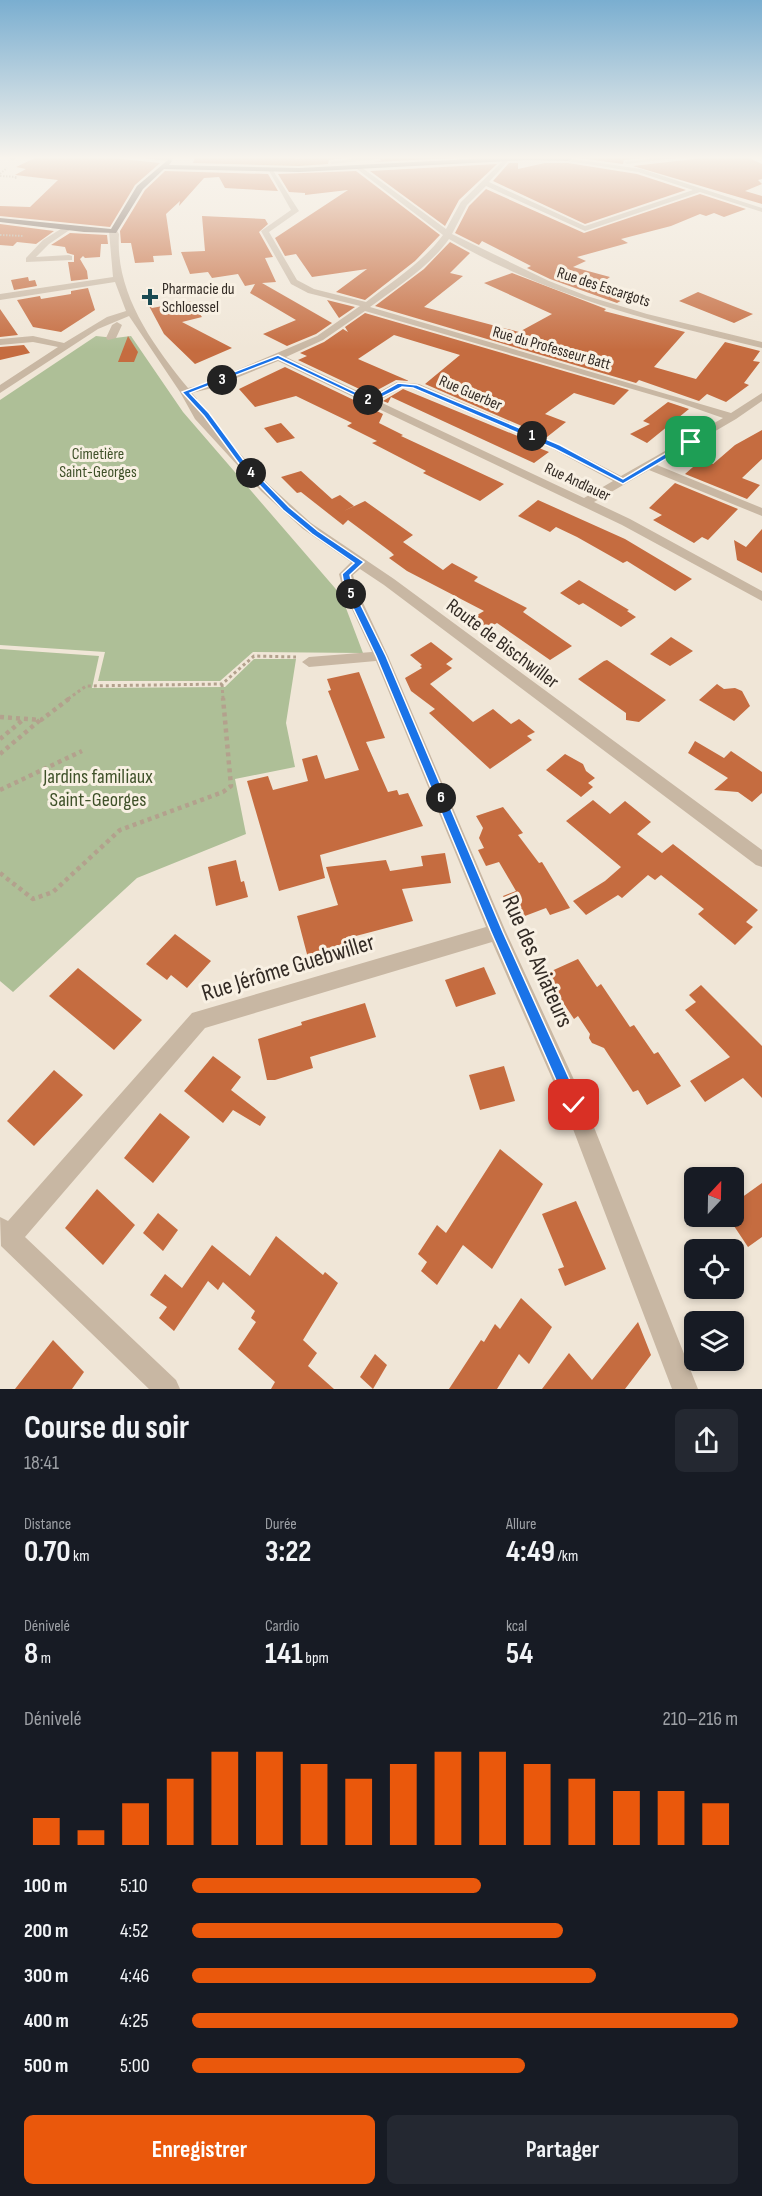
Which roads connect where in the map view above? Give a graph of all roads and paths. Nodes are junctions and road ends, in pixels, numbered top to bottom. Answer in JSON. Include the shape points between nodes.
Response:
{"nodes":[{"id":1,"x":7,"y":221,"type":"edge"},
{"id":2,"x":119,"y":221,"type":"edge"},
{"id":3,"x":280,"y":221,"type":"edge"},
{"id":4,"x":430,"y":221,"type":"edge"},
{"id":5,"x":455,"y":221,"type":"edge"},
{"id":6,"x":567,"y":221,"type":"edge"},
{"id":7,"x":609,"y":221,"type":"edge"},
{"id":8,"x":67,"y":228,"type":"junction"},
{"id":9,"x":113,"y":231,"type":"junction"},
{"id":10,"x":448,"y":234,"type":"junction"},
{"id":11,"x":0,"y":235,"type":"edge"},
{"id":12,"x":27,"y":237,"type":"dead end"},
{"id":13,"x":69,"y":258,"type":"dead end"},
{"id":14,"x":63,"y":278,"type":"dead end"},
{"id":15,"x":118,"y":279,"type":"junction"},
{"id":16,"x":64,"y":288,"type":"junction"},
{"id":17,"x":0,"y":297,"type":"edge"},
{"id":18,"x":365,"y":307,"type":"junction"},
{"id":19,"x":130,"y":313,"type":"junction"},
{"id":20,"x":117,"y":326,"type":"dead end"},
{"id":21,"x":111,"y":338,"type":"dead end"},
{"id":22,"x":0,"y":342,"type":"edge"},
{"id":23,"x":762,"y":345,"type":"edge"},
{"id":24,"x":65,"y":346,"type":"junction"},
{"id":25,"x":278,"y":357,"type":"junction"},
{"id":26,"x":0,"y":390,"type":"edge"},
{"id":27,"x":186,"y":392,"type":"junction"},
{"id":28,"x":762,"y":396,"type":"edge"},
{"id":29,"x":370,"y":401,"type":"junction"},
{"id":30,"x":732,"y":417,"type":"junction"},
{"id":31,"x":650,"y":466,"type":"junction"},
{"id":32,"x":623,"y":482,"type":"junction"},
{"id":33,"x":585,"y":502,"type":"junction"},
{"id":34,"x":762,"y":512,"type":"edge"},
{"id":35,"x":360,"y":562,"type":"junction"},
{"id":36,"x":762,"y":597,"type":"edge"},
{"id":37,"x":381,"y":656,"type":"junction"},
{"id":38,"x":309,"y":662,"type":"joint"},
{"id":39,"x":222,"y":684,"type":"junction"},
{"id":40,"x":0,"y":717,"type":"edge"},
{"id":41,"x":25,"y":718,"type":"junction"},
{"id":42,"x":41,"y":720,"type":"junction"},
{"id":43,"x":0,"y":739,"type":"edge"},
{"id":44,"x":82,"y":751,"type":"dead end"},
{"id":45,"x":0,"y":754,"type":"edge"},
{"id":46,"x":0,"y":790,"type":"edge"},
{"id":47,"x":762,"y":860,"type":"edge"},
{"id":48,"x":0,"y":873,"type":"edge"},
{"id":49,"x":497,"y":932,"type":"junction"},
{"id":50,"x":5,"y":1234,"type":"edge"},
{"id":51,"x":167,"y":1389,"type":"edge"},
{"id":52,"x":685,"y":1389,"type":"edge"}],
"edges":[{"from":1,"to":8,"type":"main road"},
{"from":2,"to":9,"type":"main road"},
{"from":3,"to":18,"type":"street","name":"Rue du Professeur Batt","via":[[265,231],[294,282]]},
{"from":4,"to":10,"type":"street","name":"Rue des Escargots"},
{"from":5,"to":10,"type":"street"},
{"from":6,"to":7,"type":"street","via":[[585,229]]},
{"from":8,"to":9,"type":"main road"},
{"from":8,"to":13,"type":"street","via":[[29,260]]},
{"from":9,"to":15,"type":"street","name":"Route de Bischwiller"},
{"from":10,"to":18,"type":"street","via":[[414,270]]},
{"from":10,"to":23,"type":"street","name":"Rue des Escargots","via":[[584,298]]},
{"from":11,"to":12,"type":"path"},
{"from":14,"to":16,"type":"street"},
{"from":15,"to":16,"type":"street"},
{"from":15,"to":19,"type":"street","name":"Route de Bischwiller"},
{"from":16,"to":17,"type":"street"},
{"from":18,"to":25,"type":"street","via":[[320,338]]},
{"from":18,"to":30,"type":"street","name":"Rue du Professeur Batt"},
{"from":19,"to":24,"type":"street","via":[[110,319]]},
{"from":19,"to":27,"type":"street","name":"Route de Bischwiller"},
{"from":20,"to":21,"type":"street"},
{"from":22,"to":24,"type":"street","via":[[33,339]]},
{"from":24,"to":26,"type":"street"},
{"from":25,"to":27,"type":"street"},
{"from":25,"to":29,"type":"street","name":"Rue Andlauer"},
{"from":27,"to":35,"type":"street","name":"Route de Bischwiller","via":[[194,410],[286,508],[315,533]]},
{"from":28,"to":30,"type":"street"},
{"from":29,"to":32,"type":"street","name":"Rue Guerber","via":[[401,384],[415,386],[557,447]]},
{"from":29,"to":33,"type":"street","name":"Rue Andlauer"},
{"from":30,"to":31,"type":"street"},
{"from":31,"to":32,"type":"street"},
{"from":31,"to":34,"type":"street"},
{"from":32,"to":33,"type":"street"},
{"from":33,"to":36,"type":"street","name":"Rue Andlauer"},
{"from":35,"to":37,"type":"street","name":"Rue des Aviateurs","via":[[345,579]]},
{"from":35,"to":47,"type":"street","name":"Route de Bischwiller"},
{"from":37,"to":38,"type":"street"},
{"from":37,"to":49,"type":"street","name":"Rue des Aviateurs"},
{"from":38,"to":39,"type":"path","via":[[299,657],[254,656]]},
{"from":39,"to":42,"type":"path","via":[[86,686]]},
{"from":39,"to":48,"type":"path","via":[[231,786],[120,830],[53,892],[33,899]]},
{"from":40,"to":41,"type":"path"},
{"from":41,"to":42,"type":"path"},
{"from":41,"to":43,"type":"path"},
{"from":42,"to":45,"type":"path"},
{"from":44,"to":46,"type":"path"},
{"from":49,"to":50,"type":"street","name":"Rue Jérôme Guebwiller","via":[[199,1020]]},
{"from":49,"to":52,"type":"street","name":"Rue des Aviateurs","via":[[574,1105]]},
{"from":50,"to":51,"type":"street"}]}
